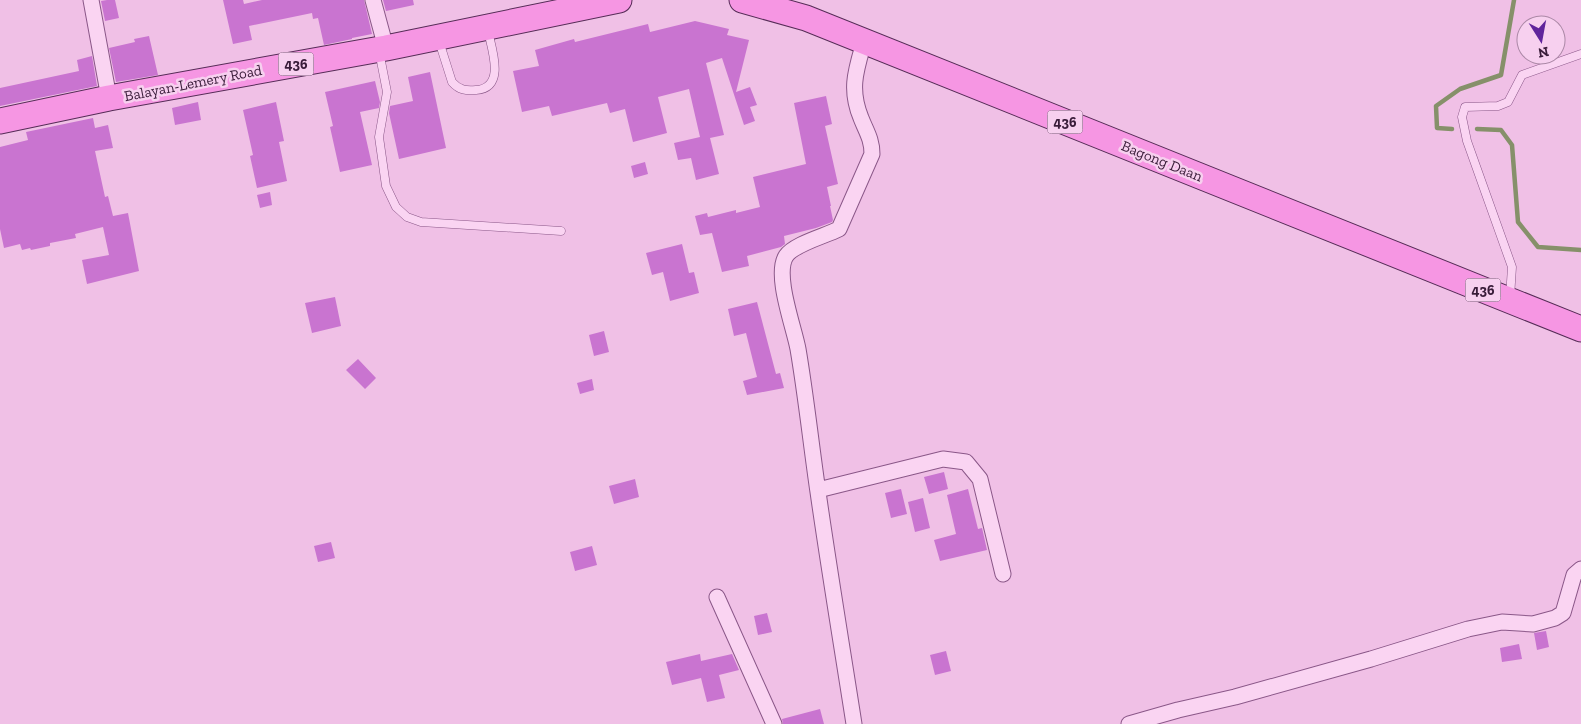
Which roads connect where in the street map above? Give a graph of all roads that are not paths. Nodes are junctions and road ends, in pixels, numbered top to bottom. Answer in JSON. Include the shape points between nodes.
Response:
{"nodes":[{"id":1,"x":91,"y":0,"type":"edge"},
{"id":2,"x":373,"y":0,"type":"edge"},
{"id":3,"x":619,"y":0,"type":"edge"},
{"id":4,"x":742,"y":0,"type":"edge"},
{"id":5,"x":488,"y":27,"type":"junction"},
{"id":6,"x":438,"y":38,"type":"junction"},
{"id":7,"x":864,"y":42,"type":"junction"},
{"id":8,"x":382,"y":49,"type":"junction"},
{"id":9,"x":1581,"y":54,"type":"edge"},
{"id":10,"x":109,"y":98,"type":"junction"},
{"id":11,"x":0,"y":122,"type":"edge"},
{"id":12,"x":562,"y":231,"type":"dead end"},
{"id":13,"x":1510,"y":300,"type":"junction"},
{"id":14,"x":1581,"y":329,"type":"edge"},
{"id":15,"x":818,"y":490,"type":"junction"},
{"id":16,"x":1581,"y":569,"type":"edge"},
{"id":17,"x":1004,"y":574,"type":"dead end"},
{"id":18,"x":717,"y":596,"type":"dead end"},
{"id":19,"x":774,"y":724,"type":"edge"},
{"id":20,"x":854,"y":724,"type":"edge"},
{"id":21,"x":1129,"y":724,"type":"edge"}],
"edges":[{"from":1,"to":10,"type":"street"},
{"from":2,"to":8,"type":"street"},
{"from":3,"to":5,"type":"main road","name":"Balayan-Lemery Road","number":"436"},
{"from":4,"to":7,"type":"main road","name":"Bagong Daan","number":"436","via":[[806,18]]},
{"from":5,"to":6,"type":"main road","name":"Balayan-Lemery Road","number":"436"},
{"from":5,"to":6,"type":"lane","via":[[495,73],[489,86],[479,90],[465,91],[452,82]]},
{"from":6,"to":8,"type":"main road","name":"Balayan-Lemery Road","number":"436"},
{"from":7,"to":13,"type":"main road","name":"Bagong Daan","number":"436"},
{"from":7,"to":15,"type":"street","via":[[854,85],[861,118],[869,132],[872,154],[839,229],[792,249],[785,257],[782,272],[806,397]]},
{"from":8,"to":10,"type":"main road","name":"Balayan-Lemery Road","number":"436"},
{"from":8,"to":12,"type":"lane","via":[[387,92],[379,137],[386,186],[396,207],[407,217],[421,222]]},
{"from":9,"to":13,"type":"lane","via":[[1522,75],[1508,102],[1498,106],[1465,107],[1462,117],[1467,141],[1512,267]]},
{"from":10,"to":11,"type":"main road","name":"Balayan-Lemery Road","number":"436"},
{"from":13,"to":14,"type":"main road","name":"Bagong Daan","number":"436"},
{"from":15,"to":17,"type":"street","via":[[944,459],[966,462],[980,480]]},
{"from":15,"to":20,"type":"street"},
{"from":16,"to":21,"type":"street","via":[[1574,576],[1562,612],[1555,618],[1533,624],[1502,622],[1468,629],[1371,659]]},
{"from":18,"to":19,"type":"street"}]}
